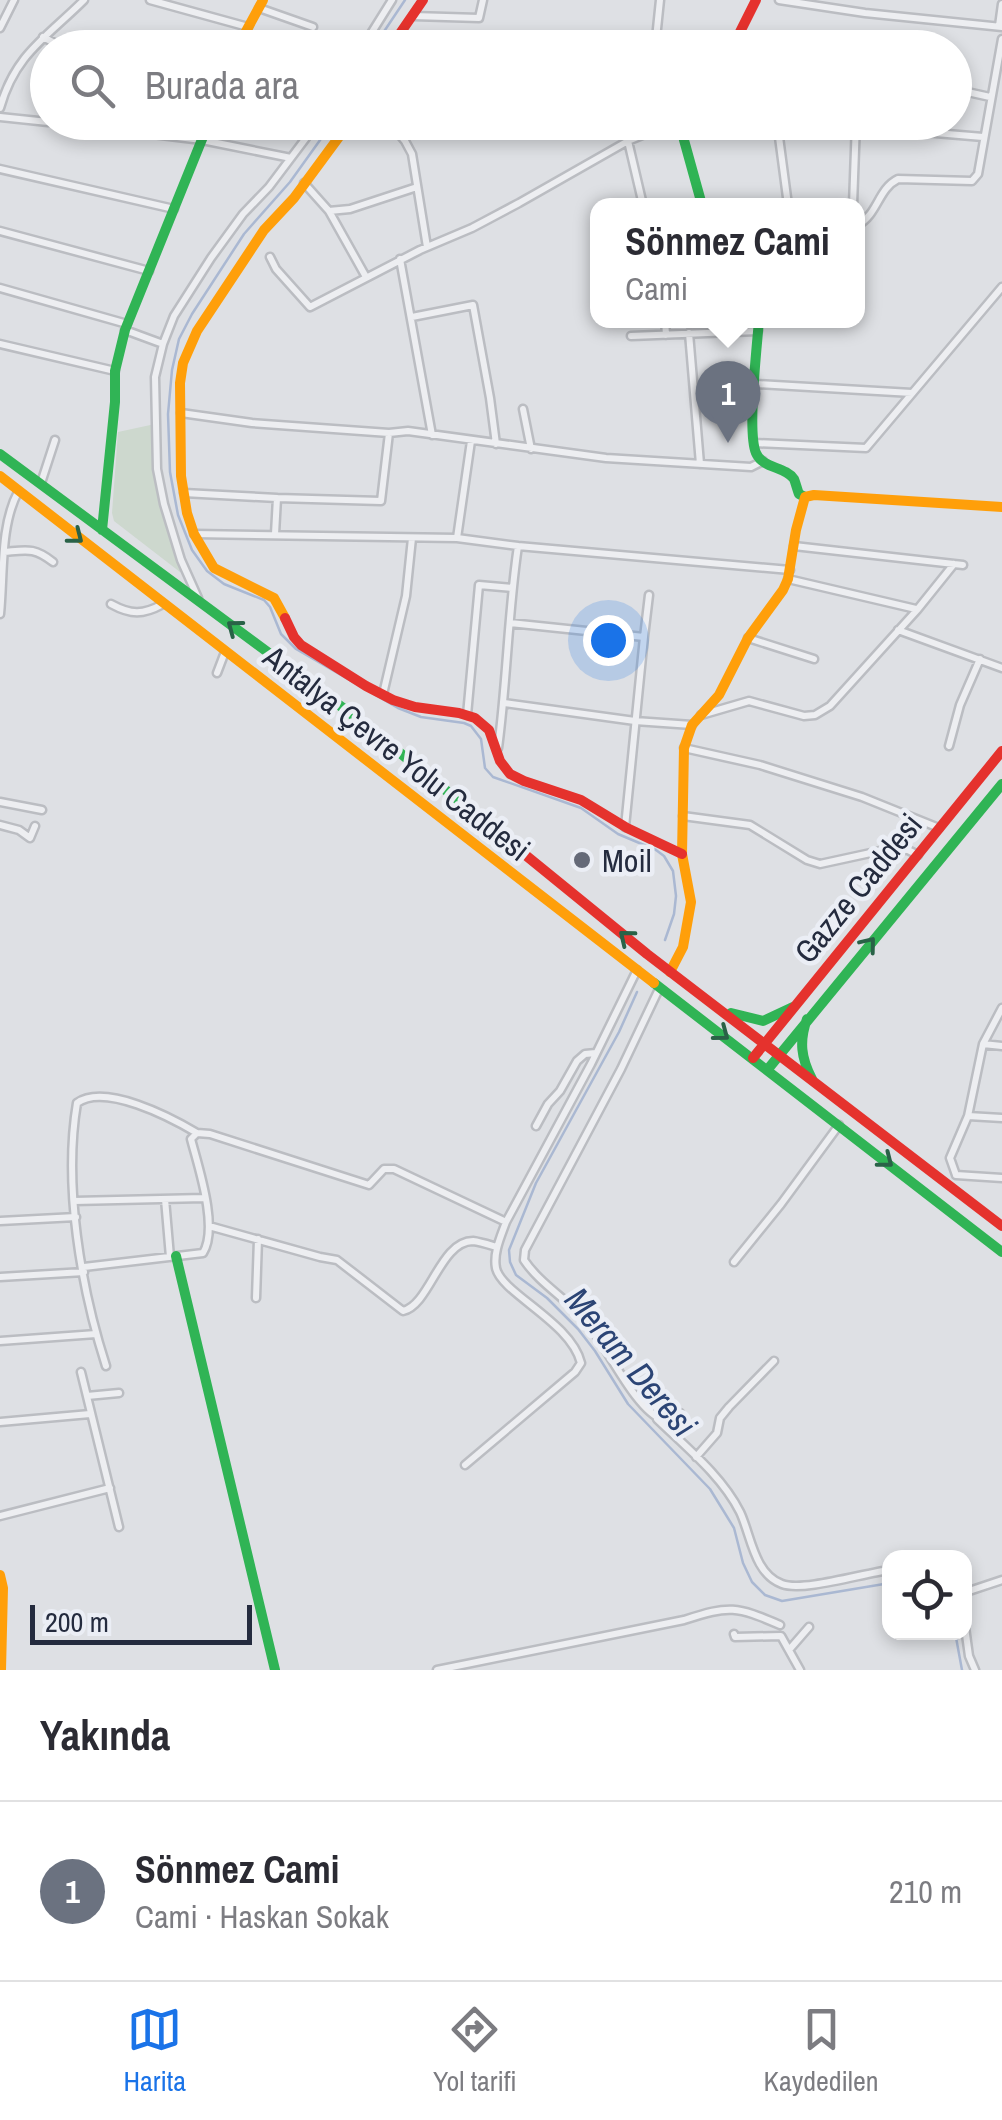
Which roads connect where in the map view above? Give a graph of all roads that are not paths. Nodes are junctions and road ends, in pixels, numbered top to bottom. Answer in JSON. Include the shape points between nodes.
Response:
{"nodes":[{"id":1,"x":14,"y":0,"type":"edge"},
{"id":2,"x":84,"y":0,"type":"edge"},
{"id":3,"x":150,"y":0,"type":"edge"},
{"id":4,"x":392,"y":0,"type":"edge"},
{"id":5,"x":423,"y":0,"type":"edge"},
{"id":6,"x":484,"y":0,"type":"edge"},
{"id":7,"x":660,"y":0,"type":"edge"},
{"id":8,"x":756,"y":0,"type":"edge"},
{"id":9,"x":779,"y":0,"type":"edge"},
{"id":10,"x":261,"y":4,"type":"edge"},
{"id":11,"x":1002,"y":4,"type":"edge"},
{"id":12,"x":412,"y":16,"type":"junction"},
{"id":13,"x":1000,"y":26,"type":"edge"},
{"id":14,"x":248,"y":27,"type":"junction"},
{"id":15,"x":314,"y":27,"type":"dead end"},
{"id":16,"x":0,"y":28,"type":"edge"},
{"id":17,"x":49,"y":30,"type":"edge"},
{"id":18,"x":246,"y":30,"type":"edge"},
{"id":19,"x":373,"y":30,"type":"edge"},
{"id":20,"x":402,"y":30,"type":"edge"},
{"id":21,"x":657,"y":30,"type":"edge"},
{"id":22,"x":741,"y":30,"type":"edge"},
{"id":23,"x":1002,"y":38,"type":"edge"},
{"id":24,"x":30,"y":51,"type":"edge"},
{"id":25,"x":972,"y":93,"type":"edge"},
{"id":26,"x":990,"y":97,"type":"junction"},
{"id":27,"x":0,"y":108,"type":"edge"},
{"id":28,"x":0,"y":117,"type":"edge"},
{"id":29,"x":30,"y":120,"type":"edge"},
{"id":30,"x":972,"y":135,"type":"edge"},
{"id":31,"x":984,"y":136,"type":"junction"},
{"id":32,"x":202,"y":140,"type":"joint"},
{"id":33,"x":305,"y":140,"type":"edge"},
{"id":34,"x":337,"y":140,"type":"edge"},
{"id":35,"x":405,"y":140,"type":"edge"},
{"id":36,"x":682,"y":140,"type":"edge"},
{"id":37,"x":779,"y":140,"type":"edge"},
{"id":38,"x":856,"y":140,"type":"edge"},
{"id":39,"x":628,"y":141,"type":"joint"},
{"id":40,"x":292,"y":158,"type":"junction"},
{"id":41,"x":0,"y":168,"type":"edge"},
{"id":42,"x":304,"y":184,"type":"junction"},
{"id":43,"x":417,"y":187,"type":"junction"},
{"id":44,"x":641,"y":198,"type":"edge"},
{"id":45,"x":700,"y":198,"type":"edge"},
{"id":46,"x":787,"y":198,"type":"edge"},
{"id":47,"x":854,"y":198,"type":"edge"},
{"id":48,"x":174,"y":209,"type":"junction"},
{"id":49,"x":330,"y":211,"type":"junction"},
{"id":50,"x":865,"y":222,"type":"edge"},
{"id":51,"x":0,"y":231,"type":"edge"},
{"id":52,"x":427,"y":247,"type":"junction"},
{"id":53,"x":270,"y":257,"type":"dead end"},
{"id":54,"x":400,"y":260,"type":"junction"},
{"id":55,"x":149,"y":271,"type":"junction"},
{"id":56,"x":366,"y":277,"type":"junction"},
{"id":57,"x":1002,"y":287,"type":"edge"},
{"id":58,"x":0,"y":288,"type":"edge"},
{"id":59,"x":412,"y":317,"type":"junction"},
{"id":60,"x":126,"y":327,"type":"junction"},
{"id":61,"x":665,"y":328,"type":"edge"},
{"id":62,"x":740,"y":328,"type":"edge"},
{"id":63,"x":758,"y":328,"type":"edge"},
{"id":64,"x":666,"y":334,"type":"junction"},
{"id":65,"x":688,"y":334,"type":"junction"},
{"id":66,"x":631,"y":336,"type":"dead end"},
{"id":67,"x":0,"y":344,"type":"edge"},
{"id":68,"x":163,"y":344,"type":"junction"},
{"id":69,"x":115,"y":370,"type":"junction"},
{"id":70,"x":756,"y":384,"type":"junction"},
{"id":71,"x":912,"y":393,"type":"junction"},
{"id":72,"x":523,"y":409,"type":"dead end"},
{"id":73,"x":180,"y":413,"type":"junction"},
{"id":74,"x":389,"y":433,"type":"junction"},
{"id":75,"x":432,"y":435,"type":"junction"},
{"id":76,"x":55,"y":440,"type":"dead end"},
{"id":77,"x":471,"y":440,"type":"junction"},
{"id":78,"x":755,"y":443,"type":"junction"},
{"id":79,"x":496,"y":444,"type":"junction"},
{"id":80,"x":531,"y":449,"type":"junction"},
{"id":81,"x":0,"y":454,"type":"edge"},
{"id":82,"x":763,"y":461,"type":"junction"},
{"id":83,"x":700,"y":464,"type":"junction"},
{"id":84,"x":0,"y":476,"type":"edge"},
{"id":85,"x":40,"y":484,"type":"junction"},
{"id":86,"x":18,"y":492,"type":"junction"},
{"id":87,"x":183,"y":493,"type":"junction"},
{"id":88,"x":276,"y":498,"type":"junction"},
{"id":89,"x":805,"y":498,"type":"junction"},
{"id":90,"x":1002,"y":507,"type":"edge"},
{"id":91,"x":102,"y":530,"type":"junction"},
{"id":92,"x":194,"y":534,"type":"junction"},
{"id":93,"x":275,"y":534,"type":"junction"},
{"id":94,"x":412,"y":538,"type":"junction"},
{"id":95,"x":458,"y":538,"type":"junction"},
{"id":96,"x":518,"y":546,"type":"junction"},
{"id":97,"x":794,"y":546,"type":"junction"},
{"id":98,"x":4,"y":552,"type":"junction"},
{"id":99,"x":53,"y":562,"type":"dead end"},
{"id":100,"x":954,"y":564,"type":"junction"},
{"id":101,"x":964,"y":565,"type":"dead end"},
{"id":102,"x":789,"y":574,"type":"junction"},
{"id":103,"x":1,"y":580,"type":"edge"},
{"id":104,"x":512,"y":588,"type":"junction"},
{"id":105,"x":649,"y":595,"type":"dead end"},
{"id":106,"x":201,"y":603,"type":"junction"},
{"id":107,"x":111,"y":604,"type":"dead end"},
{"id":108,"x":163,"y":604,"type":"junction"},
{"id":109,"x":917,"y":610,"type":"junction"},
{"id":110,"x":0,"y":614,"type":"edge"},
{"id":111,"x":510,"y":623,"type":"junction"},
{"id":112,"x":898,"y":630,"type":"junction"},
{"id":113,"x":644,"y":637,"type":"junction"},
{"id":114,"x":748,"y":638,"type":"junction"},
{"id":115,"x":225,"y":652,"type":"junction"},
{"id":116,"x":814,"y":659,"type":"dead end"},
{"id":117,"x":980,"y":659,"type":"junction"},
{"id":118,"x":1002,"y":668,"type":"edge"},
{"id":119,"x":217,"y":673,"type":"dead end"},
{"id":120,"x":384,"y":694,"type":"junction"},
{"id":121,"x":504,"y":703,"type":"junction"},
{"id":122,"x":468,"y":715,"type":"junction"},
{"id":123,"x":696,"y":720,"type":"junction"},
{"id":124,"x":635,"y":721,"type":"junction"},
{"id":125,"x":948,"y":746,"type":"dead end"},
{"id":126,"x":684,"y":748,"type":"junction"},
{"id":127,"x":498,"y":751,"type":"junction"},
{"id":128,"x":1002,"y":751,"type":"edge"},
{"id":129,"x":1002,"y":784,"type":"edge"},
{"id":130,"x":0,"y":802,"type":"edge"},
{"id":131,"x":42,"y":810,"type":"dead end"},
{"id":132,"x":683,"y":816,"type":"junction"},
{"id":133,"x":0,"y":825,"type":"edge"},
{"id":134,"x":35,"y":826,"type":"dead end"},
{"id":135,"x":626,"y":827,"type":"junction"},
{"id":136,"x":939,"y":828,"type":"junction"},
{"id":137,"x":682,"y":854,"type":"junction"},
{"id":138,"x":918,"y":855,"type":"junction"},
{"id":139,"x":638,"y":970,"type":"junction"},
{"id":140,"x":670,"y":972,"type":"junction"},
{"id":141,"x":660,"y":988,"type":"junction"},
{"id":142,"x":715,"y":1006,"type":"junction"},
{"id":143,"x":793,"y":1007,"type":"junction"},
{"id":144,"x":1002,"y":1008,"type":"edge"},
{"id":145,"x":807,"y":1019,"type":"junction"},
{"id":146,"x":764,"y":1044,"type":"junction"},
{"id":147,"x":984,"y":1044,"type":"junction"},
{"id":148,"x":1002,"y":1046,"type":"edge"},
{"id":149,"x":596,"y":1054,"type":"junction"},
{"id":150,"x":779,"y":1055,"type":"junction"},
{"id":151,"x":754,"y":1058,"type":"junction"},
{"id":152,"x":768,"y":1069,"type":"junction"},
{"id":153,"x":814,"y":1082,"type":"junction"},
{"id":154,"x":968,"y":1116,"type":"junction"},
{"id":155,"x":1002,"y":1118,"type":"edge"},
{"id":156,"x":840,"y":1124,"type":"junction"},
{"id":157,"x":536,"y":1126,"type":"dead end"},
{"id":158,"x":197,"y":1134,"type":"junction"},
{"id":159,"x":1002,"y":1178,"type":"edge"},
{"id":160,"x":952,"y":1179,"type":"junction"},
{"id":161,"x":204,"y":1198,"type":"junction"},
{"id":162,"x":165,"y":1199,"type":"junction"},
{"id":163,"x":74,"y":1201,"type":"junction"},
{"id":164,"x":76,"y":1217,"type":"junction"},
{"id":165,"x":0,"y":1221,"type":"edge"},
{"id":166,"x":506,"y":1222,"type":"junction"},
{"id":167,"x":210,"y":1226,"type":"junction"},
{"id":168,"x":1002,"y":1226,"type":"edge"},
{"id":169,"x":258,"y":1239,"type":"junction"},
{"id":170,"x":497,"y":1247,"type":"junction"},
{"id":171,"x":1002,"y":1252,"type":"edge"},
{"id":172,"x":173,"y":1256,"type":"junction"},
{"id":173,"x":734,"y":1262,"type":"dead end"},
{"id":174,"x":84,"y":1270,"type":"junction"},
{"id":175,"x":0,"y":1277,"type":"edge"},
{"id":176,"x":256,"y":1298,"type":"dead end"},
{"id":177,"x":96,"y":1334,"type":"junction"},
{"id":178,"x":0,"y":1340,"type":"edge"},
{"id":179,"x":774,"y":1361,"type":"dead end"},
{"id":180,"x":106,"y":1366,"type":"dead end"},
{"id":181,"x":81,"y":1372,"type":"dead end"},
{"id":182,"x":118,"y":1393,"type":"dead end"},
{"id":183,"x":86,"y":1396,"type":"junction"},
{"id":184,"x":680,"y":1413,"type":"dead end"},
{"id":185,"x":90,"y":1414,"type":"junction"},
{"id":186,"x":656,"y":1418,"type":"junction"},
{"id":187,"x":0,"y":1422,"type":"edge"},
{"id":188,"x":696,"y":1457,"type":"junction"},
{"id":189,"x":465,"y":1465,"type":"dead end"},
{"id":190,"x":110,"y":1488,"type":"junction"},
{"id":191,"x":0,"y":1516,"type":"edge"},
{"id":192,"x":119,"y":1528,"type":"dead end"},
{"id":193,"x":882,"y":1571,"type":"edge"},
{"id":194,"x":0,"y":1575,"type":"edge"},
{"id":195,"x":1002,"y":1580,"type":"edge"},
{"id":196,"x":972,"y":1591,"type":"edge"},
{"id":197,"x":808,"y":1627,"type":"dead end"},
{"id":198,"x":734,"y":1634,"type":"dead end"},
{"id":199,"x":781,"y":1636,"type":"junction"},
{"id":200,"x":967,"y":1640,"type":"edge"},
{"id":201,"x":789,"y":1650,"type":"junction"},
{"id":202,"x":1,"y":1670,"type":"edge"},
{"id":203,"x":275,"y":1670,"type":"edge"},
{"id":204,"x":438,"y":1670,"type":"edge"},
{"id":205,"x":800,"y":1670,"type":"edge"},
{"id":206,"x":975,"y":1670,"type":"edge"}],
"edges":[{"from":1,"to":16,"type":"street"},
{"from":2,"to":17,"type":"street"},
{"from":3,"to":14,"type":"street"},
{"from":4,"to":19,"type":"street"},
{"from":5,"to":12,"type":"main road"},
{"from":6,"to":12,"type":"street","via":[[479,18]]},
{"from":7,"to":21,"type":"street"},
{"from":8,"to":22,"type":"main road"},
{"from":9,"to":13,"type":"street"},
{"from":10,"to":14,"type":"main road"},
{"from":10,"to":15,"type":"street"},
{"from":11,"to":13,"type":"street"},
{"from":12,"to":20,"type":"main road"},
{"from":14,"to":18,"type":"main road"},
{"from":23,"to":26,"type":"street"},
{"from":24,"to":27,"type":"street"},
{"from":25,"to":26,"type":"street"},
{"from":26,"to":31,"type":"street"},
{"from":28,"to":29,"type":"street"},
{"from":30,"to":31,"type":"street"},
{"from":31,"to":50,"type":"street","via":[[972,181],[898,179],[887,184]]},
{"from":32,"to":40,"type":"street"},
{"from":32,"to":48,"type":"main road"},
{"from":33,"to":40,"type":"street"},
{"from":34,"to":42,"type":"main road"},
{"from":35,"to":43,"type":"street"},
{"from":36,"to":45,"type":"main road"},
{"from":37,"to":46,"type":"street"},
{"from":38,"to":47,"type":"street"},
{"from":39,"to":44,"type":"street"},
{"from":39,"to":52,"type":"street"},
{"from":40,"to":68,"type":"street","via":[[211,258]]},
{"from":41,"to":48,"type":"street"},
{"from":42,"to":49,"type":"street"},
{"from":42,"to":73,"type":"main road","via":[[264,230],[197,331],[183,363]]},
{"from":43,"to":49,"type":"street"},
{"from":43,"to":52,"type":"street"},
{"from":48,"to":55,"type":"main road"},
{"from":49,"to":56,"type":"street"},
{"from":51,"to":55,"type":"street"},
{"from":52,"to":54,"type":"street"},
{"from":53,"to":56,"type":"street","via":[[310,307]]},
{"from":54,"to":56,"type":"street"},
{"from":54,"to":59,"type":"street"},
{"from":55,"to":60,"type":"main road"},
{"from":57,"to":71,"type":"street"},
{"from":58,"to":60,"type":"street"},
{"from":59,"to":75,"type":"street"},
{"from":59,"to":79,"type":"street","via":[[472,306]]},
{"from":60,"to":68,"type":"street"},
{"from":60,"to":69,"type":"main road"},
{"from":61,"to":64,"type":"street"},
{"from":62,"to":65,"type":"street"},
{"from":63,"to":70,"type":"main road"},
{"from":64,"to":65,"type":"street"},
{"from":64,"to":66,"type":"street"},
{"from":65,"to":83,"type":"street"},
{"from":67,"to":69,"type":"street"},
{"from":68,"to":106,"type":"street","via":[[155,376],[157,469],[181,560]]},
{"from":69,"to":91,"type":"main road"},
{"from":70,"to":71,"type":"street"},
{"from":70,"to":78,"type":"main road"},
{"from":71,"to":78,"type":"street","via":[[866,448]]},
{"from":72,"to":80,"type":"street"},
{"from":73,"to":74,"type":"street"},
{"from":73,"to":87,"type":"main road"},
{"from":74,"to":75,"type":"street"},
{"from":74,"to":88,"type":"street","via":[[381,500]]},
{"from":75,"to":77,"type":"street"},
{"from":76,"to":85,"type":"street"},
{"from":77,"to":79,"type":"street"},
{"from":77,"to":95,"type":"street"},
{"from":78,"to":82,"type":"main road"},
{"from":79,"to":80,"type":"street"},
{"from":80,"to":83,"type":"street"},
{"from":81,"to":85,"type":"main road","name":"Antalya Çevre Yolu Caddesi"},
{"from":82,"to":83,"type":"street"},
{"from":82,"to":89,"type":"main road","via":[[785,472]]},
{"from":84,"to":86,"type":"main road","name":"Antalya Çevre Yolu Caddesi"},
{"from":85,"to":91,"type":"main road","name":"Antalya Çevre Yolu Caddesi"},
{"from":86,"to":98,"type":"street","via":[[10,504]]},
{"from":86,"to":108,"type":"main road","name":"Antalya Çevre Yolu Caddesi","one_way":true},
{"from":87,"to":88,"type":"street"},
{"from":87,"to":92,"type":"main road"},
{"from":88,"to":93,"type":"street"},
{"from":89,"to":90,"type":"main road"},
{"from":89,"to":97,"type":"main road"},
{"from":91,"to":106,"type":"main road","name":"Antalya Çevre Yolu Caddesi"},
{"from":92,"to":93,"type":"street"},
{"from":92,"to":120,"type":"main road","via":[[214,568],[274,598],[301,645]]},
{"from":93,"to":94,"type":"street"},
{"from":94,"to":95,"type":"street"},
{"from":94,"to":120,"type":"street"},
{"from":95,"to":96,"type":"street"},
{"from":96,"to":102,"type":"street"},
{"from":96,"to":104,"type":"street"},
{"from":97,"to":100,"type":"street"},
{"from":97,"to":102,"type":"main road"},
{"from":98,"to":99,"type":"street","via":[[31,549]]},
{"from":98,"to":103,"type":"street"},
{"from":100,"to":101,"type":"street"},
{"from":100,"to":109,"type":"street"},
{"from":102,"to":109,"type":"street"},
{"from":102,"to":114,"type":"main road"},
{"from":103,"to":110,"type":"street"},
{"from":104,"to":111,"type":"street"},
{"from":104,"to":122,"type":"street","via":[[479,586]]},
{"from":105,"to":113,"type":"street"},
{"from":140,"to":106,"type":"main road","name":"Antalya Çevre Yolu Caddesi","one_way":true,"via":[[362,722]]},
{"from":107,"to":108,"type":"street","via":[[145,614]]},
{"from":108,"to":115,"type":"main road","name":"Antalya Çevre Yolu Caddesi"},
{"from":109,"to":112,"type":"street"},
{"from":111,"to":113,"type":"street"},
{"from":111,"to":121,"type":"street"},
{"from":112,"to":117,"type":"street"},
{"from":112,"to":123,"type":"street","via":[[815,715],[749,701]]},
{"from":113,"to":124,"type":"street"},
{"from":114,"to":116,"type":"street"},
{"from":114,"to":123,"type":"main road","via":[[719,695]]},
{"from":115,"to":119,"type":"street"},
{"from":115,"to":139,"type":"main road","name":"Antalya Çevre Yolu Caddesi"},
{"from":117,"to":118,"type":"street"},
{"from":117,"to":125,"type":"street"},
{"from":120,"to":122,"type":"main road","via":[[426,711]]},
{"from":121,"to":124,"type":"street"},
{"from":121,"to":127,"type":"street"},
{"from":122,"to":127,"type":"main road","via":[[488,728]]},
{"from":123,"to":124,"type":"street"},
{"from":123,"to":126,"type":"main road"},
{"from":124,"to":135,"type":"street"},
{"from":126,"to":132,"type":"main road"},
{"from":126,"to":136,"type":"street","via":[[862,796]]},
{"from":127,"to":135,"type":"main road","via":[[509,774],[586,802]]},
{"from":128,"to":136,"type":"main road","name":"Gazze Caddesi"},
{"from":145,"to":129,"type":"main road","name":"Gazze Caddesi","one_way":true},
{"from":130,"to":131,"type":"street"},
{"from":132,"to":137,"type":"main road"},
{"from":132,"to":138,"type":"street","via":[[750,825],[820,864],[889,849]]},
{"from":133,"to":134,"type":"street","via":[[30,838]]},
{"from":135,"to":137,"type":"main road"},
{"from":136,"to":138,"type":"main road","name":"Gazze Caddesi"},
{"from":137,"to":140,"type":"main road","via":[[691,902],[684,947]]},
{"from":138,"to":143,"type":"main road","name":"Gazze Caddesi"},
{"from":139,"to":141,"type":"main road","name":"Antalya Çevre Yolu Caddesi"},
{"from":139,"to":149,"type":"street"},
{"from":140,"to":142,"type":"main road","name":"Antalya Çevre Yolu Caddesi"},
{"from":141,"to":151,"type":"main road","name":"Antalya Çevre Yolu Caddesi","one_way":true},
{"from":141,"to":186,"type":"street","via":[[524,1260],[585,1320]]},
{"from":142,"to":143,"type":"main road","via":[[763,1020]]},
{"from":142,"to":146,"type":"main road","name":"Antalya Çevre Yolu Caddesi"},
{"from":143,"to":146,"type":"main road","name":"Gazze Caddesi"},
{"from":144,"to":147,"type":"street"},
{"from":145,"to":150,"type":"main road","name":"Gazze Caddesi"},
{"from":145,"to":153,"type":"main road","via":[[800,1052]]},
{"from":146,"to":150,"type":"main road","name":"Antalya Çevre Yolu Caddesi"},
{"from":146,"to":151,"type":"main road","name":"Gazze Caddesi"},
{"from":147,"to":148,"type":"street"},
{"from":147,"to":154,"type":"street"},
{"from":149,"to":157,"type":"street","via":[[576,1061]]},
{"from":149,"to":166,"type":"street"},
{"from":150,"to":152,"type":"main road","name":"Gazze Caddesi"},
{"from":150,"to":153,"type":"main road","name":"Antalya Çevre Yolu Caddesi"},
{"from":151,"to":152,"type":"main road","name":"Antalya Çevre Yolu Caddesi"},
{"from":152,"to":156,"type":"main road","name":"Antalya Çevre Yolu Caddesi"},
{"from":153,"to":160,"type":"main road","name":"Antalya Çevre Yolu Caddesi"},
{"from":154,"to":155,"type":"street"},
{"from":154,"to":160,"type":"street","via":[[950,1158]]},
{"from":156,"to":171,"type":"main road","name":"Antalya Çevre Yolu Caddesi","one_way":true},
{"from":156,"to":173,"type":"street"},
{"from":158,"to":161,"type":"street","via":[[191,1139]]},
{"from":158,"to":163,"type":"street","via":[[118,1099],[84,1098],[77,1103],[72,1134]]},
{"from":158,"to":166,"type":"street","via":[[369,1185],[384,1168],[394,1169]]},
{"from":159,"to":160,"type":"street"},
{"from":160,"to":168,"type":"main road","name":"Antalya Çevre Yolu Caddesi"},
{"from":161,"to":162,"type":"street"},
{"from":161,"to":167,"type":"street"},
{"from":162,"to":163,"type":"street"},
{"from":162,"to":172,"type":"street"},
{"from":163,"to":164,"type":"street"},
{"from":164,"to":165,"type":"street"},
{"from":164,"to":174,"type":"street"},
{"from":166,"to":170,"type":"street"},
{"from":167,"to":169,"type":"street"},
{"from":167,"to":172,"type":"street","via":[[203,1253]]},
{"from":169,"to":170,"type":"street","via":[[337,1260],[403,1311],[458,1246],[472,1241]]},
{"from":169,"to":176,"type":"street"},
{"from":170,"to":189,"type":"street","via":[[499,1278],[563,1333],[581,1363]]},
{"from":172,"to":174,"type":"street"},
{"from":172,"to":203,"type":"main road"},
{"from":174,"to":175,"type":"street"},
{"from":174,"to":177,"type":"street"},
{"from":177,"to":178,"type":"street"},
{"from":177,"to":180,"type":"street"},
{"from":179,"to":188,"type":"street","via":[[729,1406],[717,1434]]},
{"from":181,"to":183,"type":"street"},
{"from":182,"to":183,"type":"street"},
{"from":183,"to":185,"type":"street"},
{"from":184,"to":186,"type":"street"},
{"from":185,"to":187,"type":"street"},
{"from":185,"to":190,"type":"street"},
{"from":186,"to":188,"type":"street"},
{"from":188,"to":193,"type":"street","via":[[739,1511],[765,1572],[780,1584]]},
{"from":190,"to":191,"type":"street"},
{"from":190,"to":192,"type":"street"},
{"from":194,"to":202,"type":"main road"},
{"from":195,"to":196,"type":"street"},
{"from":197,"to":201,"type":"street"},
{"from":198,"to":199,"type":"street"},
{"from":199,"to":201,"type":"street"},
{"from":199,"to":204,"type":"street","via":[[782,1622],[718,1609]]},
{"from":200,"to":206,"type":"street"},
{"from":201,"to":205,"type":"street"}]}
